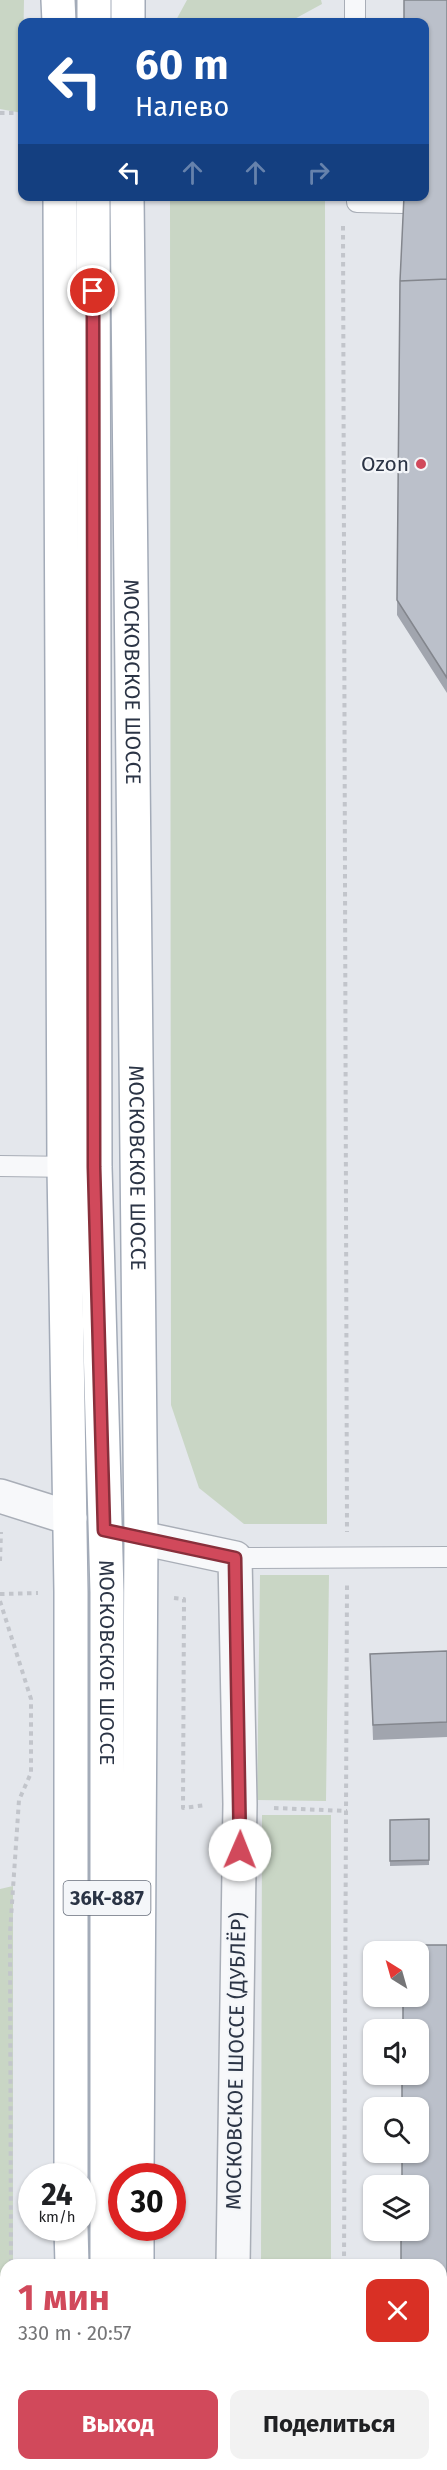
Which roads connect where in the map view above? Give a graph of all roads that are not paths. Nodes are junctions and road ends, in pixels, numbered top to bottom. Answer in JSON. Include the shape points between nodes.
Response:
{"nodes":[{"id":1,"x":58,"y":0,"type":"edge"},
{"id":2,"x":94,"y":0,"type":"edge"},
{"id":3,"x":355,"y":0,"type":"edge"},
{"id":4,"x":59,"y":18,"type":"edge"},
{"id":5,"x":94,"y":18,"type":"edge"},
{"id":6,"x":355,"y":18,"type":"edge"},
{"id":7,"x":60,"y":201,"type":"edge"},
{"id":8,"x":93,"y":201,"type":"edge"},
{"id":9,"x":127,"y":201,"type":"edge"},
{"id":10,"x":357,"y":201,"type":"edge"},
{"id":11,"x":404,"y":203,"type":"edge"},
{"id":12,"x":0,"y":1166,"type":"edge"},
{"id":13,"x":79,"y":1167,"type":"junction"},
{"id":14,"x":0,"y":1496,"type":"edge"},
{"id":15,"x":69,"y":1518,"type":"junction"},
{"id":16,"x":104,"y":1530,"type":"junction"},
{"id":17,"x":141,"y":1538,"type":"junction"},
{"id":18,"x":447,"y":1557,"type":"edge"},
{"id":19,"x":235,"y":1558,"type":"junction"},
{"id":20,"x":71,"y":2163,"type":"edge"},
{"id":21,"x":137,"y":2163,"type":"edge"},
{"id":22,"x":72,"y":2241,"type":"edge"},
{"id":23,"x":137,"y":2241,"type":"edge"},
{"id":24,"x":72,"y":2259,"type":"edge"},
{"id":25,"x":107,"y":2259,"type":"edge"},
{"id":26,"x":137,"y":2259,"type":"edge"},
{"id":27,"x":233,"y":2259,"type":"edge"}],
"edges":[{"from":1,"to":4,"type":"main road"},
{"from":2,"to":5,"type":"main road"},
{"from":3,"to":6,"type":"lane"},
{"from":7,"to":13,"type":"main road","name":"МОСКОВСКОЕ ШОССЕ","number":"36К-887"},
{"from":8,"to":13,"type":"main road","name":"МОСКОВСКОЕ ШОССЕ","number":"36К-887"},
{"from":9,"to":17,"type":"main road","name":"МОСКОВСКОЕ ШОССЕ","number":"36К-887"},
{"from":10,"to":11,"type":"lane"},
{"from":12,"to":13,"type":"lane"},
{"from":13,"to":15,"type":"main road","name":"МОСКОВСКОЕ ШОССЕ","number":"36К-887"},
{"from":13,"to":16,"type":"main road","name":"МОСКОВСКОЕ ШОССЕ","number":"36К-887"},
{"from":14,"to":15,"type":"street"},
{"from":15,"to":16,"type":"main road"},
{"from":15,"to":20,"type":"main road","name":"МОСКОВСКОЕ ШОССЕ","number":"36К-887"},
{"from":16,"to":17,"type":"main road"},
{"from":16,"to":25,"type":"main road","name":"МОСКОВСКОЕ ШОССЕ","number":"36К-887"},
{"from":17,"to":19,"type":"street"},
{"from":17,"to":21,"type":"main road","name":"МОСКОВСКОЕ ШОССЕ","number":"36К-887"},
{"from":18,"to":19,"type":"lane"},
{"from":19,"to":27,"type":"street","name":"МОСКОВСКОЕ ШОССЕ (ДУБЛЁР)","via":[[240,1804]]},
{"from":22,"to":24,"type":"main road"},
{"from":23,"to":26,"type":"main road"}]}
